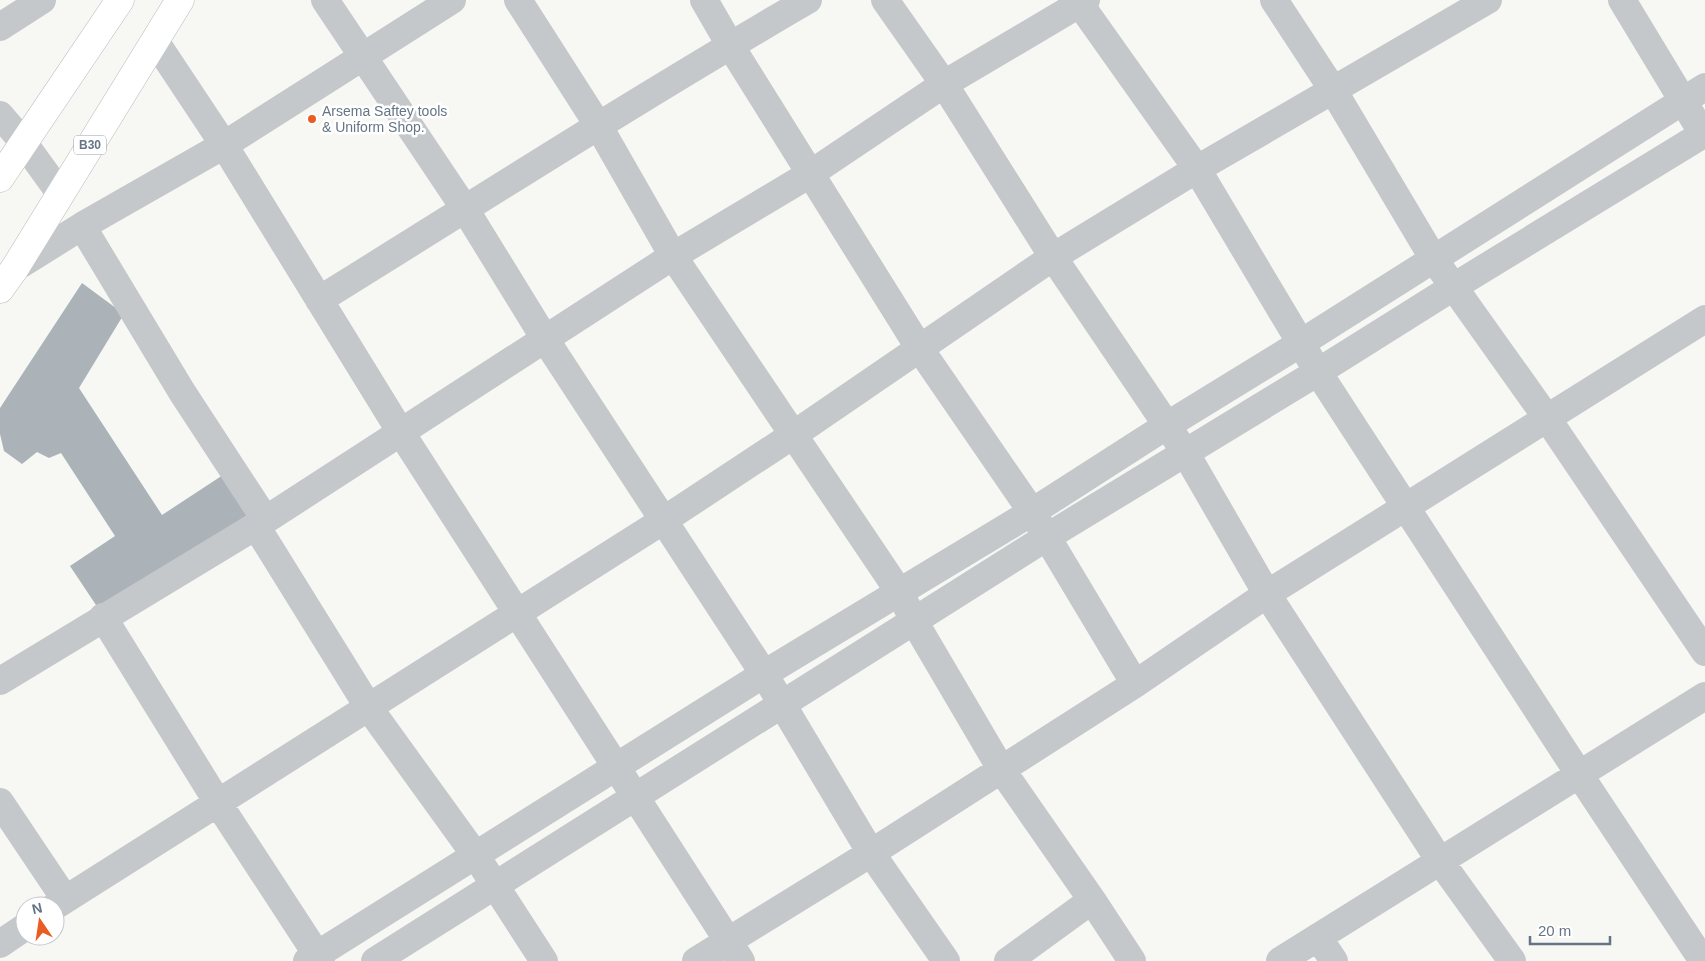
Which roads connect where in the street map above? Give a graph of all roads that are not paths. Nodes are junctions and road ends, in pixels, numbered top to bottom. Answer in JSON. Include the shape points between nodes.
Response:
{"nodes":[{"id":1,"x":42,"y":0,"type":"edge"},
{"id":2,"x":120,"y":0,"type":"edge"},
{"id":3,"x":180,"y":0,"type":"edge"},
{"id":4,"x":325,"y":0,"type":"edge"},
{"id":5,"x":452,"y":0,"type":"edge"},
{"id":6,"x":518,"y":0,"type":"edge"},
{"id":7,"x":704,"y":0,"type":"edge"},
{"id":8,"x":808,"y":0,"type":"edge"},
{"id":9,"x":885,"y":0,"type":"edge"},
{"id":10,"x":1274,"y":0,"type":"edge"},
{"id":11,"x":1488,"y":0,"type":"edge"},
{"id":12,"x":1622,"y":0,"type":"edge"},
{"id":13,"x":1081,"y":1,"type":"edge"},
{"id":14,"x":0,"y":27,"type":"edge"},
{"id":15,"x":155,"y":41,"type":"junction"},
{"id":16,"x":730,"y":45,"type":"junction"},
{"id":17,"x":362,"y":57,"type":"junction"},
{"id":18,"x":944,"y":84,"type":"junction"},
{"id":19,"x":1333,"y":90,"type":"junction"},
{"id":20,"x":1694,"y":94,"type":"edge"},
{"id":21,"x":0,"y":115,"type":"edge"},
{"id":22,"x":598,"y":126,"type":"junction"},
{"id":23,"x":1704,"y":135,"type":"edge"},
{"id":24,"x":23,"y":142,"type":"junction"},
{"id":25,"x":224,"y":145,"type":"junction"},
{"id":26,"x":1196,"y":169,"type":"junction"},
{"id":27,"x":810,"y":174,"type":"junction"},
{"id":28,"x":0,"y":178,"type":"edge"},
{"id":29,"x":60,"y":193,"type":"junction"},
{"id":30,"x":465,"y":209,"type":"junction"},
{"id":31,"x":82,"y":226,"type":"junction"},
{"id":32,"x":673,"y":256,"type":"junction"},
{"id":33,"x":1053,"y":257,"type":"junction"},
{"id":34,"x":1434,"y":258,"type":"junction"},
{"id":35,"x":8,"y":279,"type":"edge"},
{"id":36,"x":1455,"y":286,"type":"junction"},
{"id":37,"x":319,"y":300,"type":"junction"},
{"id":38,"x":1705,"y":319,"type":"edge"},
{"id":39,"x":545,"y":340,"type":"junction"},
{"id":40,"x":1301,"y":343,"type":"junction"},
{"id":41,"x":920,"y":349,"type":"junction"},
{"id":42,"x":1318,"y":372,"type":"junction"},
{"id":43,"x":1547,"y":418,"type":"junction"},
{"id":44,"x":1166,"y":426,"type":"junction"},
{"id":45,"x":400,"y":431,"type":"junction"},
{"id":46,"x":793,"y":435,"type":"junction"},
{"id":47,"x":1185,"y":452,"type":"junction"},
{"id":48,"x":1405,"y":506,"type":"junction"},
{"id":49,"x":1032,"y":512,"type":"junction"},
{"id":50,"x":664,"y":520,"type":"junction"},
{"id":51,"x":260,"y":522,"type":"junction"},
{"id":52,"x":1047,"y":537,"type":"junction"},
{"id":53,"x":900,"y":593,"type":"junction"},
{"id":54,"x":1267,"y":594,"type":"junction"},
{"id":55,"x":518,"y":613,"type":"junction"},
{"id":56,"x":104,"y":618,"type":"junction"},
{"id":57,"x":914,"y":621,"type":"junction"},
{"id":58,"x":1705,"y":652,"type":"edge"},
{"id":59,"x":764,"y":674,"type":"junction"},
{"id":60,"x":0,"y":681,"type":"edge"},
{"id":61,"x":1135,"y":684,"type":"junction"},
{"id":62,"x":1705,"y":696,"type":"edge"},
{"id":63,"x":782,"y":703,"type":"junction"},
{"id":64,"x":369,"y":708,"type":"junction"},
{"id":65,"x":616,"y":766,"type":"junction"},
{"id":66,"x":1001,"y":769,"type":"junction"},
{"id":67,"x":1579,"y":774,"type":"junction"},
{"id":68,"x":635,"y":797,"type":"junction"},
{"id":69,"x":0,"y":802,"type":"edge"},
{"id":70,"x":218,"y":803,"type":"junction"},
{"id":71,"x":871,"y":853,"type":"junction"},
{"id":72,"x":476,"y":856,"type":"junction"},
{"id":73,"x":1440,"y":861,"type":"junction"},
{"id":74,"x":496,"y":886,"type":"junction"},
{"id":75,"x":56,"y":896,"type":"edge"},
{"id":76,"x":65,"y":900,"type":"edge"},
{"id":77,"x":1092,"y":900,"type":"junction"},
{"id":78,"x":15,"y":934,"type":"edge"},
{"id":79,"x":1318,"y":937,"type":"junction"},
{"id":80,"x":0,"y":944,"type":"edge"},
{"id":81,"x":735,"y":950,"type":"edge"},
{"id":82,"x":315,"y":959,"type":"edge"},
{"id":83,"x":375,"y":961,"type":"edge"},
{"id":84,"x":544,"y":961,"type":"edge"},
{"id":85,"x":696,"y":961,"type":"edge"},
{"id":86,"x":946,"y":961,"type":"edge"},
{"id":87,"x":1008,"y":961,"type":"edge"},
{"id":88,"x":1132,"y":961,"type":"edge"},
{"id":89,"x":1280,"y":961,"type":"edge"},
{"id":90,"x":1334,"y":961,"type":"edge"},
{"id":91,"x":1512,"y":961,"type":"edge"},
{"id":92,"x":1703,"y":961,"type":"edge"}],
"edges":[{"from":1,"to":14,"type":"street"},
{"from":2,"to":24,"type":"highway"},
{"from":3,"to":15,"type":"highway","number":"B30"},
{"from":4,"to":17,"type":"street"},
{"from":5,"to":17,"type":"street"},
{"from":6,"to":22,"type":"street"},
{"from":7,"to":16,"type":"street"},
{"from":8,"to":16,"type":"street"},
{"from":9,"to":18,"type":"street"},
{"from":10,"to":19,"type":"street"},
{"from":11,"to":19,"type":"street"},
{"from":12,"to":20,"type":"street"},
{"from":13,"to":18,"type":"street"},
{"from":13,"to":26,"type":"street"},
{"from":15,"to":25,"type":"street"},
{"from":15,"to":29,"type":"highway","number":"B30"},
{"from":16,"to":22,"type":"street"},
{"from":16,"to":27,"type":"street"},
{"from":17,"to":25,"type":"street"},
{"from":17,"to":30,"type":"street"},
{"from":18,"to":27,"type":"street"},
{"from":18,"to":33,"type":"street"},
{"from":19,"to":26,"type":"street"},
{"from":19,"to":34,"type":"street"},
{"from":20,"to":23,"type":"street"},
{"from":20,"to":34,"type":"street"},
{"from":21,"to":24,"type":"street"},
{"from":22,"to":30,"type":"street"},
{"from":22,"to":32,"type":"street"},
{"from":23,"to":36,"type":"street"},
{"from":24,"to":28,"type":"highway"},
{"from":24,"to":29,"type":"street"},
{"from":25,"to":31,"type":"street"},
{"from":25,"to":37,"type":"street"},
{"from":26,"to":33,"type":"street"},
{"from":26,"to":40,"type":"street"},
{"from":27,"to":32,"type":"street"},
{"from":27,"to":41,"type":"street"},
{"from":29,"to":35,"type":"highway","number":"B30"},
{"from":30,"to":37,"type":"street"},
{"from":30,"to":39,"type":"street"},
{"from":31,"to":35,"type":"street"},
{"from":31,"to":51,"type":"street"},
{"from":32,"to":39,"type":"street"},
{"from":32,"to":46,"type":"street"},
{"from":33,"to":41,"type":"street"},
{"from":33,"to":44,"type":"street"},
{"from":34,"to":36,"type":"street"},
{"from":34,"to":40,"type":"street"},
{"from":36,"to":42,"type":"street"},
{"from":36,"to":43,"type":"street"},
{"from":37,"to":45,"type":"street"},
{"from":38,"to":43,"type":"street"},
{"from":39,"to":45,"type":"street"},
{"from":39,"to":50,"type":"street"},
{"from":40,"to":42,"type":"street"},
{"from":40,"to":44,"type":"street"},
{"from":41,"to":46,"type":"street"},
{"from":41,"to":49,"type":"street"},
{"from":42,"to":47,"type":"street"},
{"from":42,"to":48,"type":"street"},
{"from":43,"to":48,"type":"street"},
{"from":43,"to":58,"type":"street"},
{"from":44,"to":47,"type":"street"},
{"from":44,"to":49,"type":"street"},
{"from":45,"to":51,"type":"street"},
{"from":45,"to":55,"type":"street"},
{"from":46,"to":50,"type":"street"},
{"from":46,"to":53,"type":"street"},
{"from":47,"to":52,"type":"street"},
{"from":47,"to":54,"type":"street"},
{"from":48,"to":54,"type":"street"},
{"from":48,"to":67,"type":"street"},
{"from":49,"to":52,"type":"street"},
{"from":49,"to":53,"type":"street"},
{"from":50,"to":55,"type":"street"},
{"from":50,"to":59,"type":"street"},
{"from":51,"to":56,"type":"street"},
{"from":51,"to":64,"type":"street"},
{"from":52,"to":57,"type":"street"},
{"from":52,"to":61,"type":"street"},
{"from":53,"to":57,"type":"street"},
{"from":53,"to":59,"type":"street"},
{"from":54,"to":61,"type":"street"},
{"from":54,"to":73,"type":"street"},
{"from":55,"to":64,"type":"street"},
{"from":55,"to":65,"type":"street"},
{"from":56,"to":60,"type":"street"},
{"from":56,"to":70,"type":"street"},
{"from":57,"to":63,"type":"street"},
{"from":57,"to":66,"type":"street"},
{"from":59,"to":63,"type":"street"},
{"from":59,"to":65,"type":"street"},
{"from":61,"to":66,"type":"street"},
{"from":62,"to":67,"type":"street"},
{"from":63,"to":68,"type":"street"},
{"from":63,"to":71,"type":"street"},
{"from":64,"to":70,"type":"street"},
{"from":64,"to":72,"type":"street"},
{"from":65,"to":68,"type":"street"},
{"from":65,"to":72,"type":"street"},
{"from":66,"to":71,"type":"street"},
{"from":66,"to":77,"type":"street"},
{"from":67,"to":73,"type":"street"},
{"from":67,"to":92,"type":"street"},
{"from":68,"to":74,"type":"street"},
{"from":68,"to":81,"type":"street"},
{"from":69,"to":75,"type":"street"},
{"from":70,"to":76,"type":"street"},
{"from":70,"to":82,"type":"street"},
{"from":71,"to":81,"type":"street"},
{"from":71,"to":86,"type":"street"},
{"from":72,"to":74,"type":"street"},
{"from":72,"to":82,"type":"street"},
{"from":73,"to":79,"type":"street"},
{"from":73,"to":91,"type":"street"},
{"from":74,"to":83,"type":"street"},
{"from":74,"to":84,"type":"street"},
{"from":77,"to":87,"type":"street"},
{"from":77,"to":88,"type":"street"},
{"from":78,"to":80,"type":"street"},
{"from":79,"to":89,"type":"street"},
{"from":79,"to":90,"type":"street"},
{"from":81,"to":85,"type":"street"}]}
